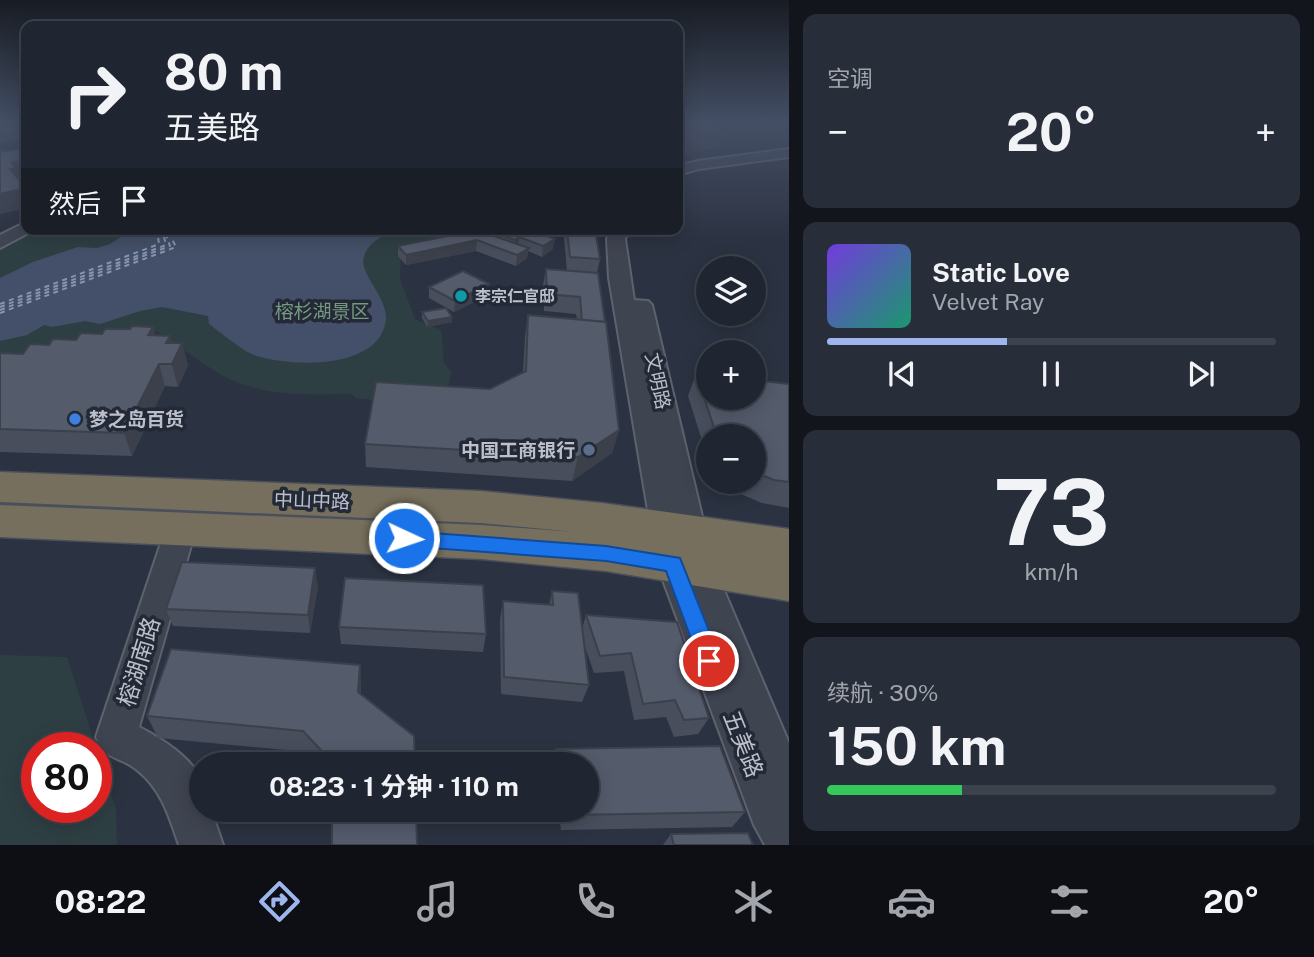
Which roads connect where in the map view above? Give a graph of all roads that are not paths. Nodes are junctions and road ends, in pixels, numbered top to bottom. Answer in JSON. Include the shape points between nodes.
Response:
{"nodes":[{"id":1,"x":714,"y":162,"type":"edge"},
{"id":2,"x":683,"y":169,"type":"edge"},
{"id":3,"x":21,"y":220,"type":"edge"},
{"id":4,"x":0,"y":222,"type":"edge"},
{"id":5,"x":21,"y":230,"type":"edge"},
{"id":6,"x":618,"y":235,"type":"edge"},
{"id":7,"x":634,"y":235,"type":"edge"},
{"id":8,"x":0,"y":243,"type":"edge"},
{"id":9,"x":0,"y":487,"type":"edge"},
{"id":10,"x":0,"y":521,"type":"edge"},
{"id":11,"x":181,"y":528,"type":"junction"},
{"id":12,"x":681,"y":548,"type":"junction"},
{"id":13,"x":789,"y":548,"type":"edge"},
{"id":14,"x":789,"y":582,"type":"edge"},
{"id":15,"x":789,"y":794,"type":"edge"},
{"id":16,"x":789,"y":844,"type":"edge"},
{"id":17,"x":201,"y":845,"type":"edge"}],
"edges":[{"from":1,"to":2,"type":"street"},
{"from":3,"to":4,"type":"street"},
{"from":5,"to":8,"type":"street"},
{"from":6,"to":12,"type":"street","name":"文明路","via":[[619,278]]},
{"from":7,"to":12,"type":"street","name":"文明路","via":[[631,256]]},
{"from":9,"to":12,"type":"highway","name":"中山中路","via":[[481,507],[602,519]]},
{"from":10,"to":11,"type":"highway","name":"中山中路"},
{"from":11,"to":12,"type":"highway","name":"中山中路","via":[[481,542],[606,553]]},
{"from":11,"to":17,"type":"street","name":"榕湖南路","via":[[116,737],[151,755],[181,788]]},
{"from":12,"to":13,"type":"highway","name":"中山中路"},
{"from":12,"to":14,"type":"highway","name":"中山中路"},
{"from":12,"to":15,"type":"street","name":"五美路"},
{"from":12,"to":16,"type":"street","name":"五美路","via":[[769,810]]}]}
